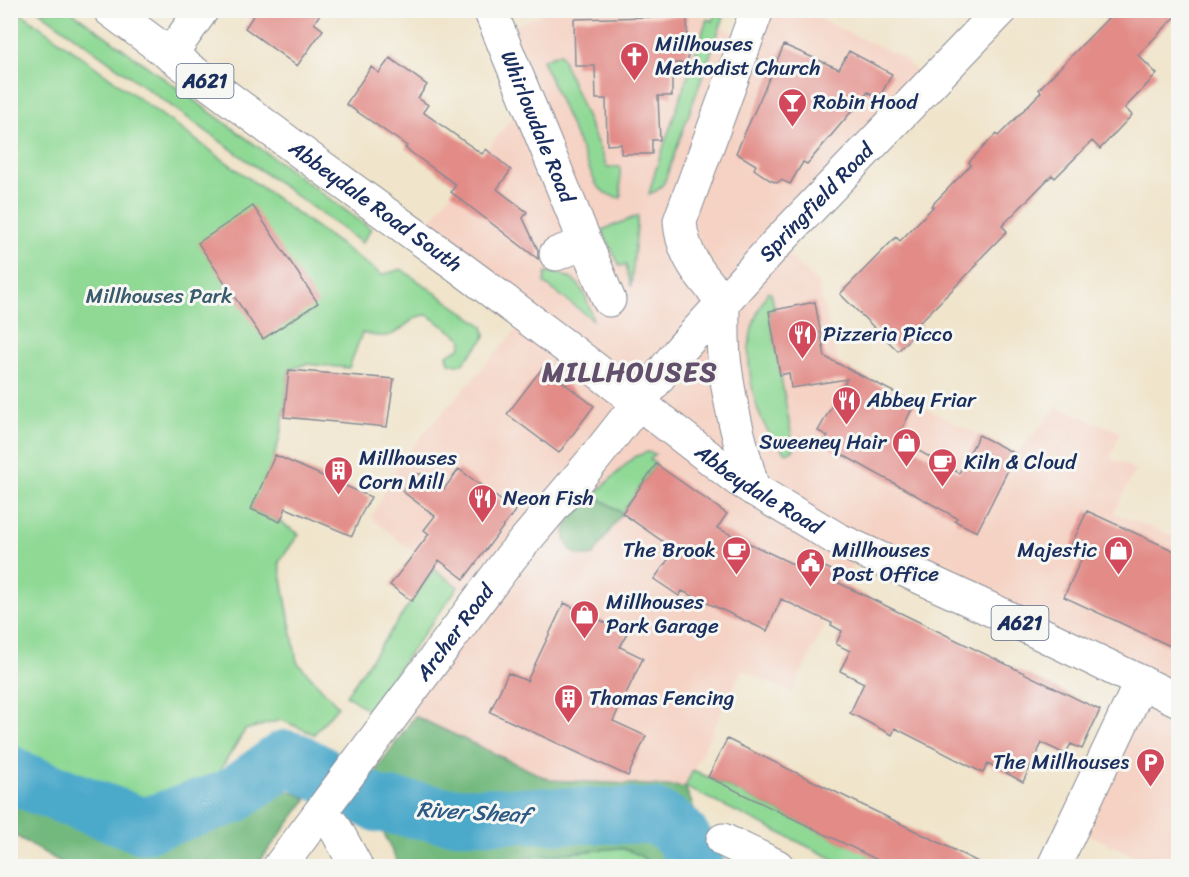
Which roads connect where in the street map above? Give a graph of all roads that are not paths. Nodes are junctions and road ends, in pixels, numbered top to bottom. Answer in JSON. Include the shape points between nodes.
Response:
{"nodes":[{"id":1,"x":110,"y":10,"type":"edge"},
{"id":2,"x":202,"y":10,"type":"edge"},
{"id":3,"x":490,"y":10,"type":"edge"},
{"id":4,"x":757,"y":10,"type":"edge"},
{"id":5,"x":1001,"y":10,"type":"edge"},
{"id":6,"x":170,"y":55,"type":"junction"},
{"id":7,"x":609,"y":300,"type":"dead end"},
{"id":8,"x":723,"y":301,"type":"junction"},
{"id":9,"x":639,"y":403,"type":"junction"},
{"id":10,"x":753,"y":489,"type":"junction"},
{"id":11,"x":1141,"y":682,"type":"junction"},
{"id":12,"x":1179,"y":700,"type":"edge"},
{"id":13,"x":328,"y":803,"type":"junction"},
{"id":14,"x":723,"y":840,"type":"dead end"},
{"id":15,"x":280,"y":867,"type":"edge"},
{"id":16,"x":356,"y":867,"type":"edge"},
{"id":17,"x":777,"y":867,"type":"edge"},
{"id":18,"x":1054,"y":867,"type":"edge"}],
"edges":[{"from":1,"to":6,"type":"street","name":"Abbeydale Road South","number":"A621"},
{"from":2,"to":6,"type":"street"},
{"from":3,"to":7,"type":"street","name":"Whirlowdale Road","via":[[570,249]]},
{"from":4,"to":8,"type":"street","via":[[680,221],[690,258]]},
{"from":5,"to":8,"type":"street","name":"Springfield Road"},
{"from":6,"to":9,"type":"street","name":"Abbeydale Road South","number":"A621"},
{"from":8,"to":9,"type":"street","name":"Springfield Road"},
{"from":8,"to":10,"type":"street","via":[[724,365],[730,403]]},
{"from":9,"to":10,"type":"street","name":"Abbeydale Road","number":"A621"},
{"from":9,"to":13,"type":"street","name":"Archer Road","via":[[511,557]]},
{"from":10,"to":11,"type":"street","name":"Abbeydale Road","number":"A621","via":[[837,539]]},
{"from":11,"to":12,"type":"street","name":"Abbeydale Road","number":"A621"},
{"from":11,"to":18,"type":"street"},
{"from":13,"to":15,"type":"street","name":"Archer Road"},
{"from":13,"to":16,"type":"street"},
{"from":14,"to":17,"type":"street"}]}
